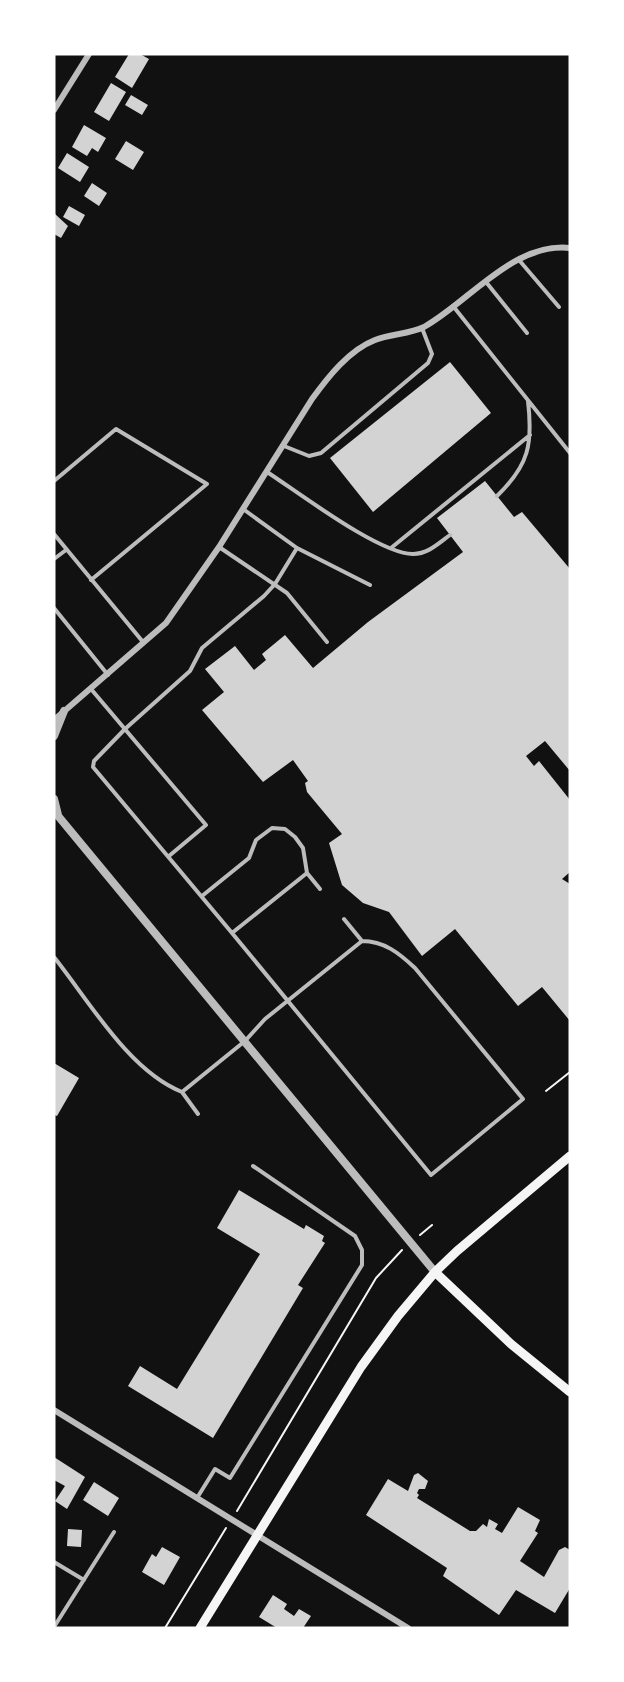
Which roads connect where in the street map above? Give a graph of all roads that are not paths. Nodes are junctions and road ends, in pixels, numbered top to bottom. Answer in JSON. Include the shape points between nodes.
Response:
{"nodes":[{"id":1,"x":89,"y":54,"type":"edge"},
{"id":2,"x":54,"y":110,"type":"edge"},
{"id":3,"x":567,"y":247,"type":"edge"},
{"id":4,"x":570,"y":254,"type":"edge"},
{"id":5,"x":519,"y":260,"type":"junction"},
{"id":6,"x":486,"y":282,"type":"junction"},
{"id":7,"x":453,"y":306,"type":"junction"},
{"id":8,"x":558,"y":307,"type":"dead end"},
{"id":9,"x":422,"y":328,"type":"junction"},
{"id":10,"x":527,"y":333,"type":"dead end"},
{"id":11,"x":528,"y":400,"type":"junction"},
{"id":12,"x":530,"y":435,"type":"junction"},
{"id":13,"x":284,"y":446,"type":"junction"},
{"id":14,"x":570,"y":453,"type":"edge"},
{"id":15,"x":267,"y":472,"type":"junction"},
{"id":16,"x":54,"y":481,"type":"edge"},
{"id":17,"x":497,"y":496,"type":"dead end"},
{"id":18,"x":243,"y":509,"type":"junction"},
{"id":19,"x":54,"y":534,"type":"edge"},
{"id":20,"x":450,"y":535,"type":"dead end"},
{"id":21,"x":219,"y":547,"type":"junction"},
{"id":22,"x":297,"y":548,"type":"junction"},
{"id":23,"x":390,"y":548,"type":"junction"},
{"id":24,"x":66,"y":550,"type":"junction"},
{"id":25,"x":54,"y":560,"type":"edge"},
{"id":26,"x":91,"y":580,"type":"junction"},
{"id":27,"x":275,"y":584,"type":"junction"},
{"id":28,"x":370,"y":585,"type":"dead end"},
{"id":29,"x":54,"y":608,"type":"edge"},
{"id":30,"x":327,"y":642,"type":"dead end"},
{"id":31,"x":144,"y":643,"type":"junction"},
{"id":32,"x":108,"y":675,"type":"junction"},
{"id":33,"x":92,"y":689,"type":"junction"},
{"id":34,"x":64,"y":711,"type":"junction"},
{"id":35,"x":54,"y":720,"type":"edge"},
{"id":36,"x":125,"y":729,"type":"junction"},
{"id":37,"x":54,"y":736,"type":"edge"},
{"id":38,"x":54,"y":799,"type":"edge"},
{"id":39,"x":56,"y":814,"type":"edge"},
{"id":40,"x":169,"y":856,"type":"junction"},
{"id":41,"x":307,"y":873,"type":"junction"},
{"id":42,"x":320,"y":889,"type":"dead end"},
{"id":43,"x":202,"y":896,"type":"junction"},
{"id":44,"x":344,"y":919,"type":"dead end"},
{"id":45,"x":232,"y":933,"type":"junction"},
{"id":46,"x":362,"y":941,"type":"junction"},
{"id":47,"x":54,"y":957,"type":"edge"},
{"id":48,"x":289,"y":1000,"type":"junction"},
{"id":49,"x":245,"y":1041,"type":"junction"},
{"id":50,"x":182,"y":1092,"type":"junction"},
{"id":51,"x":198,"y":1114,"type":"dead end"},
{"id":52,"x":570,"y":1156,"type":"edge"},
{"id":53,"x":253,"y":1166,"type":"dead end"},
{"id":54,"x":435,"y":1272,"type":"junction"},
{"id":55,"x":570,"y":1392,"type":"edge"},
{"id":56,"x":54,"y":1410,"type":"edge"},
{"id":57,"x":197,"y":1498,"type":"junction"},
{"id":58,"x":114,"y":1532,"type":"dead end"},
{"id":59,"x":257,"y":1535,"type":"junction"},
{"id":60,"x":54,"y":1562,"type":"edge"},
{"id":61,"x":84,"y":1580,"type":"junction"},
{"id":62,"x":54,"y":1627,"type":"edge"},
{"id":63,"x":200,"y":1628,"type":"edge"},
{"id":64,"x":408,"y":1628,"type":"edge"}],
"edges":[{"from":1,"to":2,"type":"street"},
{"from":3,"to":4,"type":"lane"},
{"from":3,"to":5,"type":"street"},
{"from":5,"to":6,"type":"street"},
{"from":5,"to":8,"type":"lane"},
{"from":6,"to":7,"type":"street"},
{"from":6,"to":10,"type":"lane"},
{"from":7,"to":9,"type":"street"},
{"from":7,"to":11,"type":"lane"},
{"from":9,"to":13,"type":"street","via":[[373,341],[347,359],[312,399]]},
{"from":9,"to":13,"type":"lane","via":[[432,354],[428,363],[321,453],[309,456]]},
{"from":11,"to":12,"type":"lane"},
{"from":11,"to":14,"type":"lane"},
{"from":12,"to":17,"type":"lane","via":[[528,455],[516,477]]},
{"from":12,"to":23,"type":"lane"},
{"from":13,"to":15,"type":"street"},
{"from":15,"to":18,"type":"street"},
{"from":15,"to":23,"type":"lane"},
{"from":16,"to":26,"type":"lane","via":[[116,429],[207,484]]},
{"from":18,"to":21,"type":"street"},
{"from":18,"to":22,"type":"lane"},
{"from":19,"to":24,"type":"lane"},
{"from":20,"to":23,"type":"lane","via":[[432,549],[413,554]]},
{"from":21,"to":27,"type":"lane"},
{"from":21,"to":31,"type":"street","via":[[166,623]]},
{"from":22,"to":27,"type":"lane"},
{"from":22,"to":28,"type":"lane"},
{"from":24,"to":25,"type":"lane"},
{"from":24,"to":26,"type":"lane"},
{"from":26,"to":31,"type":"lane"},
{"from":27,"to":30,"type":"lane"},
{"from":27,"to":36,"type":"lane","via":[[202,648],[190,671]]},
{"from":29,"to":32,"type":"lane"},
{"from":31,"to":32,"type":"street"},
{"from":32,"to":33,"type":"street"},
{"from":33,"to":34,"type":"street"},
{"from":33,"to":36,"type":"lane"},
{"from":34,"to":35,"type":"street"},
{"from":34,"to":37,"type":"street"},
{"from":36,"to":40,"type":"lane","via":[[94,761],[93,767]]},
{"from":36,"to":40,"type":"lane","via":[[206,825]]},
{"from":38,"to":39,"type":"street"},
{"from":39,"to":49,"type":"street"},
{"from":40,"to":43,"type":"lane"},
{"from":41,"to":42,"type":"lane"},
{"from":41,"to":43,"type":"lane","via":[[303,848],[295,837],[272,828],[256,840],[249,858]]},
{"from":41,"to":45,"type":"lane"},
{"from":43,"to":45,"type":"lane"},
{"from":44,"to":46,"type":"lane"},
{"from":45,"to":48,"type":"lane"},
{"from":46,"to":48,"type":"lane"},
{"from":46,"to":48,"type":"lane","via":[[376,941],[400,953],[523,1100],[431,1175]]},
{"from":47,"to":50,"type":"lane","via":[[130,1054],[163,1084]]},
{"from":48,"to":49,"type":"lane"},
{"from":49,"to":50,"type":"lane"},
{"from":49,"to":54,"type":"street"},
{"from":50,"to":51,"type":"lane"},
{"from":52,"to":54,"type":"main road"},
{"from":53,"to":57,"type":"lane","via":[[355,1236],[362,1250],[362,1265],[230,1478],[215,1469]]},
{"from":54,"to":55,"type":"main road","via":[[511,1344]]},
{"from":54,"to":59,"type":"main road","via":[[361,1367]]},
{"from":56,"to":57,"type":"street"},
{"from":57,"to":59,"type":"street"},
{"from":58,"to":61,"type":"lane"},
{"from":59,"to":63,"type":"main road"},
{"from":59,"to":64,"type":"street"},
{"from":60,"to":61,"type":"lane"},
{"from":61,"to":62,"type":"lane"}]}
